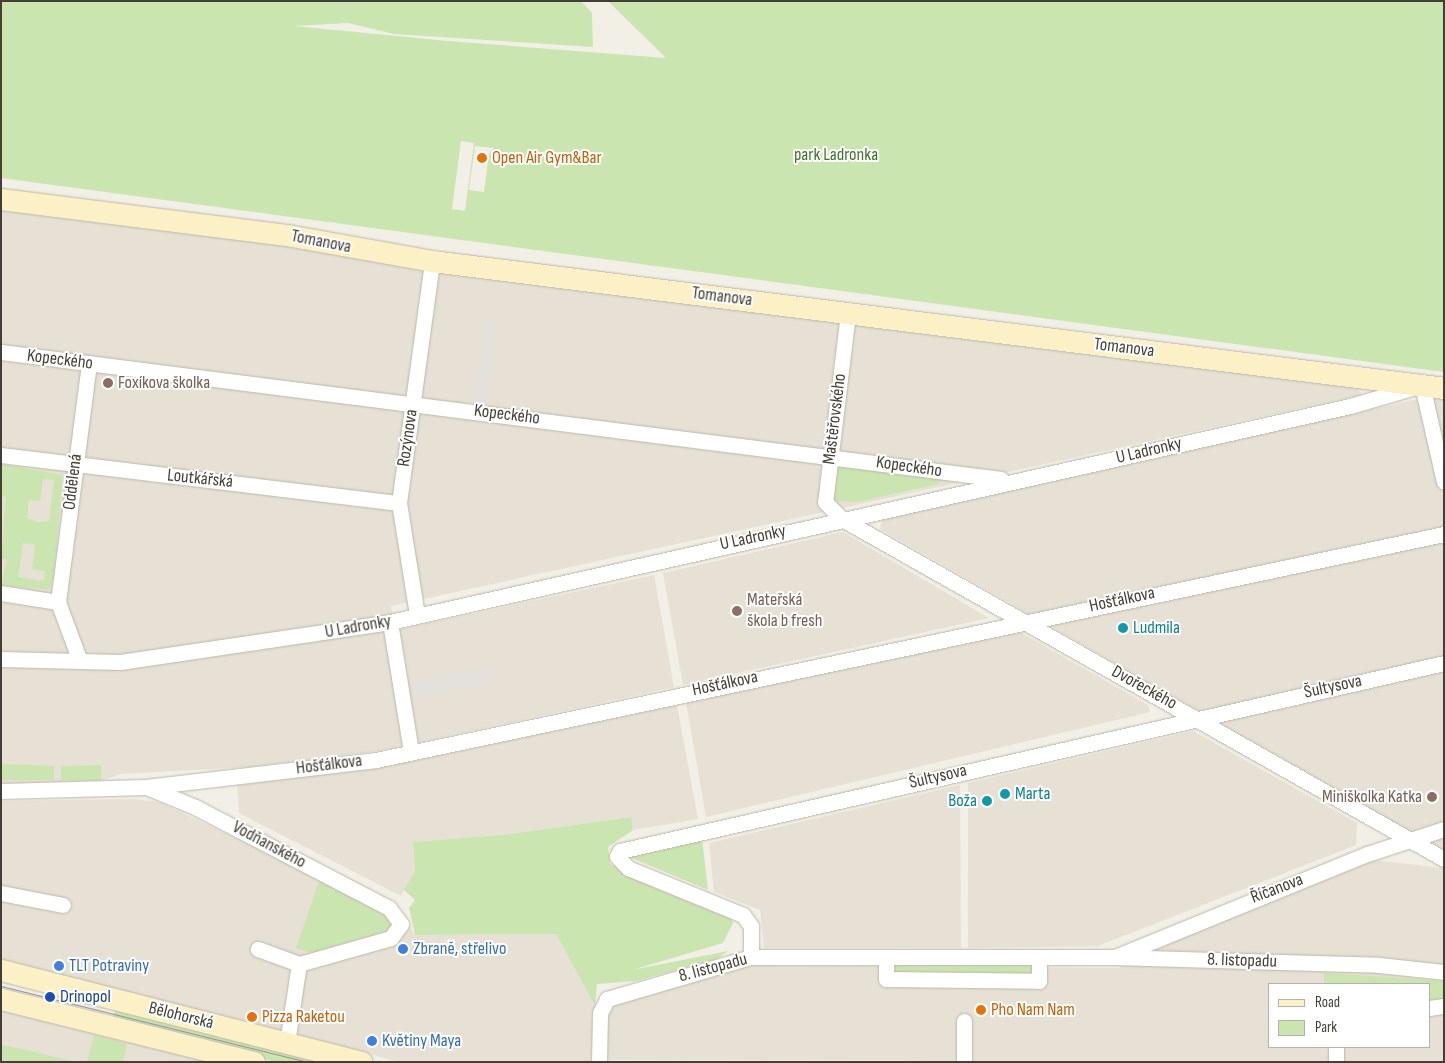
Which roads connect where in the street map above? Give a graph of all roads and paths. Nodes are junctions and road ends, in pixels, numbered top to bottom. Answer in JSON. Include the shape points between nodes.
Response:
{"nodes":[{"id":1,"x":1,"y":199,"type":"edge"},
{"id":2,"x":432,"y":261,"type":"junction"},
{"id":3,"x":848,"y":313,"type":"junction"},
{"id":4,"x":1,"y":352,"type":"edge"},
{"id":5,"x":89,"y":363,"type":"junction"},
{"id":6,"x":1422,"y":385,"type":"junction"},
{"id":7,"x":1444,"y":388,"type":"edge"},
{"id":8,"x":413,"y":403,"type":"junction"},
{"id":9,"x":1,"y":455,"type":"edge"},
{"id":10,"x":831,"y":456,"type":"junction"},
{"id":11,"x":75,"y":465,"type":"junction"},
{"id":12,"x":1012,"y":481,"type":"junction"},
{"id":13,"x":1444,"y":482,"type":"edge"},
{"id":14,"x":399,"y":503,"type":"junction"},
{"id":15,"x":842,"y":518,"type":"junction"},
{"id":16,"x":1444,"y":534,"type":"edge"},
{"id":17,"x":1,"y":593,"type":"edge"},
{"id":18,"x":58,"y":602,"type":"junction"},
{"id":19,"x":417,"y":615,"type":"junction"},
{"id":20,"x":1023,"y":621,"type":"junction"},
{"id":21,"x":390,"y":622,"type":"junction"},
{"id":22,"x":1,"y":659,"type":"edge"},
{"id":23,"x":80,"y":662,"type":"junction"},
{"id":24,"x":1444,"y":663,"type":"edge"},
{"id":25,"x":1196,"y":717,"type":"junction"},
{"id":26,"x":411,"y":751,"type":"junction"},
{"id":27,"x":146,"y":787,"type":"junction"},
{"id":28,"x":1,"y":791,"type":"edge"},
{"id":29,"x":1444,"y":830,"type":"edge"},
{"id":30,"x":1408,"y":840,"type":"junction"},
{"id":31,"x":1444,"y":859,"type":"edge"},
{"id":32,"x":1,"y":893,"type":"edge"},
{"id":33,"x":63,"y":905,"type":"dead end"},
{"id":34,"x":258,"y":949,"type":"dead end"},
{"id":35,"x":751,"y":957,"type":"junction"},
{"id":36,"x":886,"y":957,"type":"junction"},
{"id":37,"x":1039,"y":958,"type":"junction"},
{"id":38,"x":1114,"y":958,"type":"junction"},
{"id":39,"x":299,"y":964,"type":"junction"},
{"id":40,"x":1,"y":970,"type":"edge"},
{"id":41,"x":1444,"y":972,"type":"edge"},
{"id":42,"x":1,"y":999,"type":"edge"},
{"id":43,"x":1444,"y":1006,"type":"edge"},
{"id":44,"x":1430,"y":1008,"type":"edge"},
{"id":45,"x":964,"y":1021,"type":"dead end"},
{"id":46,"x":287,"y":1043,"type":"junction"},
{"id":47,"x":1336,"y":1048,"type":"edge"},
{"id":48,"x":254,"y":1062,"type":"edge"},
{"id":49,"x":360,"y":1062,"type":"edge"},
{"id":50,"x":599,"y":1062,"type":"edge"},
{"id":51,"x":964,"y":1062,"type":"edge"},
{"id":52,"x":1336,"y":1062,"type":"edge"}],
"edges":[{"from":1,"to":2,"type":"street","name":"Tomanova","via":[[292,236]]},
{"from":2,"to":3,"type":"street","name":"Tomanova"},
{"from":2,"to":8,"type":"street","name":"Rozýnova"},
{"from":3,"to":6,"type":"street","name":"Tomanova"},
{"from":3,"to":10,"type":"street","name":"Maštěřovského"},
{"from":4,"to":5,"type":"street","name":"Kopeckého"},
{"from":5,"to":8,"type":"street","name":"Kopeckého"},
{"from":5,"to":11,"type":"street","name":"Oddělená"},
{"from":6,"to":7,"type":"street","name":"Tomanova"},
{"from":6,"to":12,"type":"street","name":"U Ladronky","via":[[1350,406]]},
{"from":6,"to":13,"type":"street"},
{"from":8,"to":10,"type":"street","name":"Kopeckého"},
{"from":8,"to":14,"type":"street","name":"Rozýnova"},
{"from":9,"to":11,"type":"street","name":"Loutkářská"},
{"from":10,"to":12,"type":"street","name":"Kopeckého"},
{"from":10,"to":15,"type":"street","name":"Maštěřovského","via":[[825,502]]},
{"from":11,"to":14,"type":"street","name":"Loutkářská"},
{"from":11,"to":18,"type":"street","name":"Oddělená"},
{"from":12,"to":15,"type":"street","name":"U Ladronky"},
{"from":14,"to":19,"type":"street","name":"Rozýnova"},
{"from":15,"to":19,"type":"street","name":"U Ladronky"},
{"from":15,"to":20,"type":"street","name":"Dvořeckého"},
{"from":16,"to":20,"type":"street","name":"Hošťálkova"},
{"from":17,"to":18,"type":"street"},
{"from":18,"to":23,"type":"street"},
{"from":19,"to":21,"type":"street","name":"U Ladronky"},
{"from":20,"to":25,"type":"street","name":"Dvořeckého"},
{"from":20,"to":26,"type":"street","name":"Hošťálkova"},
{"from":21,"to":23,"type":"street","name":"U Ladronky","via":[[229,649],[120,662]]},
{"from":21,"to":26,"type":"street"},
{"from":22,"to":23,"type":"street","name":"U Ladronky"},
{"from":24,"to":25,"type":"street","name":"Šultysova"},
{"from":25,"to":30,"type":"street","name":"Dvořeckého"},
{"from":25,"to":35,"type":"street","name":"Šultysova","via":[[620,851],[618,856],[628,868],[743,915],[751,926]]},
{"from":26,"to":27,"type":"street","name":"Hošťálkova","via":[[376,760]]},
{"from":27,"to":28,"type":"street","name":"Hošťálkova"},
{"from":27,"to":39,"type":"street","name":"Vodňanského","via":[[195,806],[389,908],[399,918],[397,935]]},
{"from":29,"to":30,"type":"street","name":"Říčanova"},
{"from":30,"to":31,"type":"street","name":"Dvořeckého"},
{"from":30,"to":38,"type":"street","name":"Říčanova","via":[[1164,933]]},
{"from":32,"to":33,"type":"street"},
{"from":34,"to":39,"type":"street"},
{"from":35,"to":36,"type":"street","name":"8. listopadu"},
{"from":35,"to":50,"type":"street","name":"8. listopadu","via":[[607,999],[600,1013]]},
{"from":36,"to":37,"type":"street","name":"8. listopadu"},
{"from":36,"to":37,"type":"street","via":[[886,979],[1039,981]]},
{"from":37,"to":38,"type":"street","name":"8. listopadu"},
{"from":38,"to":41,"type":"street","name":"8. listopadu","via":[[1379,964]]},
{"from":39,"to":46,"type":"street"},
{"from":40,"to":46,"type":"street","name":"Bělohorská"},
{"from":42,"to":48,"type":"street","name":"Bělohorská"},
{"from":43,"to":44,"type":"street"},
{"from":45,"to":51,"type":"street"},
{"from":46,"to":49,"type":"street","name":"Bělohorská"},
{"from":47,"to":52,"type":"street"}]}
